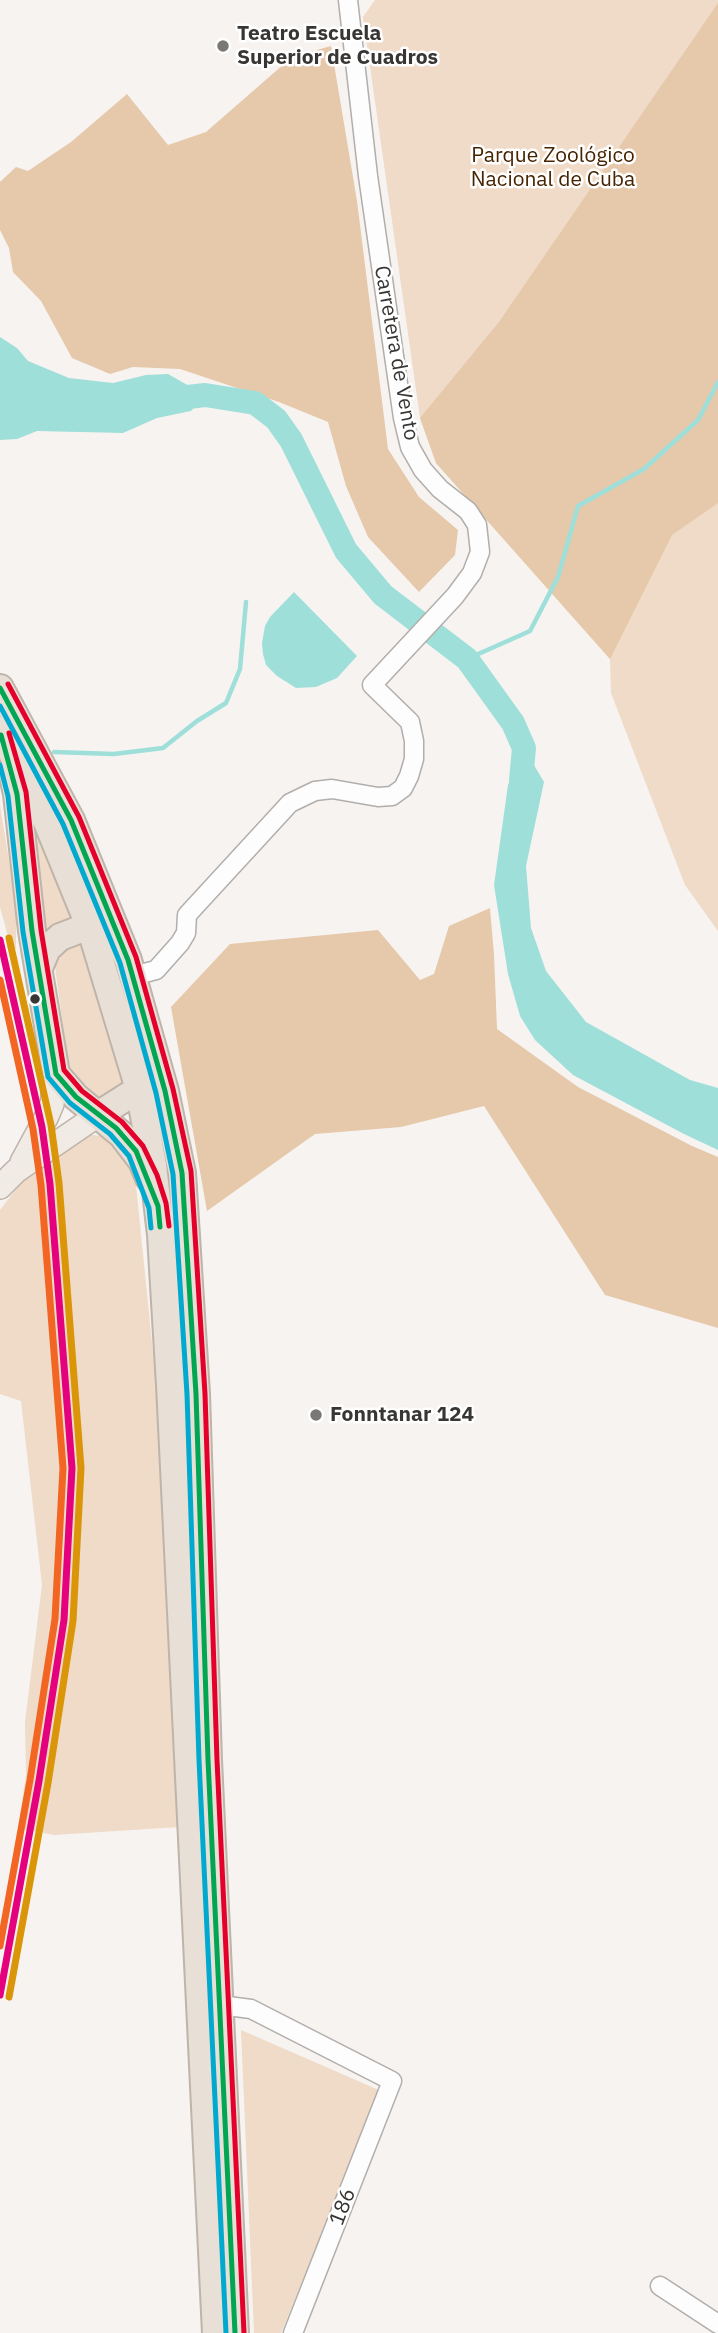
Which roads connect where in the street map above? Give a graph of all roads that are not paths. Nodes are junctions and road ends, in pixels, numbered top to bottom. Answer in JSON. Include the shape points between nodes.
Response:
{"nodes":[{"id":1,"x":348,"y":0,"type":"edge"},
{"id":2,"x":0,"y":688,"type":"edge"},
{"id":3,"x":0,"y":732,"type":"edge"},
{"id":4,"x":91,"y":930,"type":"junction"},
{"id":5,"x":39,"y":968,"type":"junction"},
{"id":6,"x":130,"y":968,"type":"junction"},
{"id":7,"x":155,"y":1058,"type":"junction"},
{"id":8,"x":55,"y":1074,"type":"junction"},
{"id":9,"x":139,"y":1088,"type":"junction"},
{"id":10,"x":98,"y":1115,"type":"junction"},
{"id":11,"x":8,"y":1174,"type":"edge"},
{"id":12,"x":0,"y":1187,"type":"edge"},
{"id":13,"x":158,"y":1206,"type":"junction"},
{"id":14,"x":220,"y":2005,"type":"junction"},
{"id":15,"x":660,"y":2286,"type":"dead end"},
{"id":16,"x":718,"y":2325,"type":"edge"},
{"id":17,"x":216,"y":2333,"type":"edge"},
{"id":18,"x":235,"y":2333,"type":"edge"},
{"id":19,"x":293,"y":2333,"type":"edge"}],
"edges":[{"from":1,"to":6,"type":"street","name":"Carretera de Vento","via":[[403,418],[410,447],[423,470],[477,525],[480,552],[455,596],[372,685],[410,722],[414,759],[403,788],[392,796],[378,797],[332,789],[315,791],[290,803],[187,915],[186,933],[156,970]]},
{"from":2,"to":6,"type":"highway","via":[[71,820]]},
{"from":3,"to":4,"type":"highway","via":[[47,822]]},
{"from":3,"to":5,"type":"highway","via":[[17,794]]},
{"from":4,"to":5,"type":"highway","via":[[60,937],[47,949]]},
{"from":4,"to":6,"type":"highway","via":[[106,936]]},
{"from":4,"to":9,"type":"highway"},
{"from":5,"to":8,"type":"highway"},
{"from":6,"to":7,"type":"highway"},
{"from":7,"to":9,"type":"highway"},
{"from":7,"to":14,"type":"highway","via":[[176,1142],[187,1222]]},
{"from":8,"to":10,"type":"highway"},
{"from":8,"to":11,"type":"main road","via":[[47,1116]]},
{"from":9,"to":10,"type":"highway"},
{"from":9,"to":13,"type":"highway"},
{"from":10,"to":11,"type":"main road"},
{"from":10,"to":13,"type":"highway","via":[[136,1151]]},
{"from":11,"to":12,"type":"main road"},
{"from":13,"to":17,"type":"highway"},
{"from":14,"to":18,"type":"highway"},
{"from":14,"to":19,"type":"street","name":"186","via":[[251,2009],[392,2081]]},
{"from":15,"to":16,"type":"street"}]}
